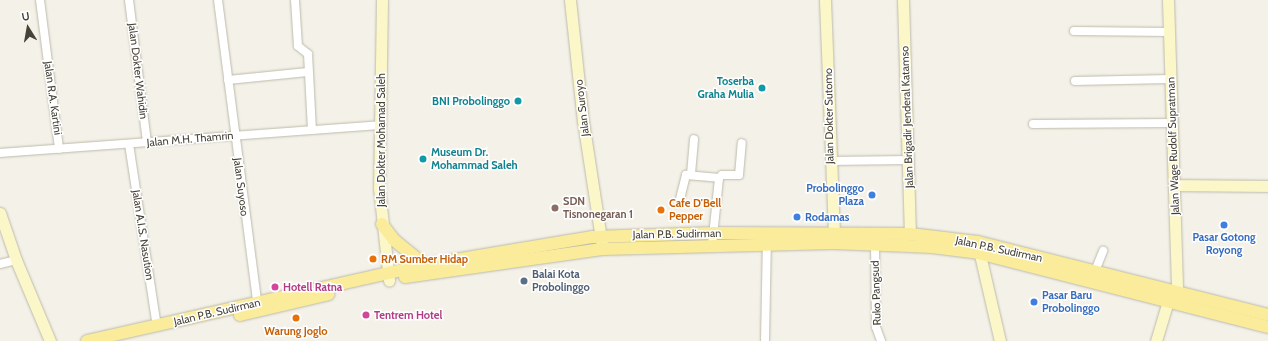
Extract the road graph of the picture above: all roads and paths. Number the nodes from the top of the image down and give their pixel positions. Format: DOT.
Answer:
graph roads {
  1 [pos="40,0"];
  2 [pos="129,0"];
  3 [pos="218,0"];
  4 [pos="295,0"];
  5 [pos="382,0"];
  6 [pos="570,0"];
  7 [pos="825,0"];
  8 [pos="903,0"];
  9 [pos="1168,0"];
  10 [pos="1074,31"];
  11 [pos="1169,32"];
  12 [pos="308,72"];
  13 [pos="1170,79"];
  14 [pos="228,80"];
  15 [pos="1075,81"];
  16 [pos="1173,123"];
  17 [pos="1033,124"];
  18 [pos="379,126"];
  19 [pos="312,130"];
  20 [pos="235,135"];
  21 [pos="694,139"];
  22 [pos="147,142"];
  23 [pos="742,143"];
  24 [pos="129,144"];
  25 [pos="60,149"];
  26 [pos="0,153"];
  27 [pos="908,160"];
  28 [pos="830,161"];
  29 [pos="691,174"];
  30 [pos="719,178"];
  31 [pos="1175,185"];
  32 [pos="1268,186"];
  33 [pos="680,200"];
  34 [pos="0,213"];
  35 [pos="382,224"];
  36 [pos="714,233"];
  37 [pos="834,233"];
  38 [pos="910,234"];
  39 [pos="597,237"];
  40 [pos="767,239"];
  41 [pos="875,244"];
  42 [pos="712,246"];
  43 [pos="978,248"];
  44 [pos="597,249"];
  45 [pos="1103,251"];
  46 [pos="524,255"];
  47 [pos="16,260"];
  48 [pos="0,264"];
  49 [pos="425,265"];
  50 [pos="1095,271"];
  51 [pos="388,277"];
  52 [pos="1177,292"];
  53 [pos="1168,301"];
  54 [pos="257,302"];
  55 [pos="1268,315"];
  56 [pos="157,326"];
  57 [pos="1268,327"];
  58 [pos="50,341"];
  59 [pos="87,341"];
  60 [pos="121,341"];
  61 [pos="765,341"];
  62 [pos="881,341"];
  63 [pos="1000,341"];
  64 [pos="1156,341"];
  1 -- 25 [label="street, Jalan R.A. Kartini"];
  2 -- 22 [label="street, Jalan Dokter Wahidin"];
  3 -- 14 [label="street, Jalan Suyoso"];
  4 -- 12 [label="street"];
  5 -- 18 [label="main road, Jalan Dokter Mohamad Saleh"];
  6 -- 39 [label="main road, Jalan Suroyo"];
  7 -- 28 [label="main road, Jalan Dokter Sutomo"];
  8 -- 27 [label="main road, Jalan Brigadir Jenderal Katamso"];
  9 -- 11 [label="main road, Jalan Wage Rudolf Supratman"];
  10 -- 11 [label="street"];
  11 -- 13 [label="main road, Jalan Wage Rudolf Supratman"];
  12 -- 14 [label="street"];
  12 -- 19 [label="street"];
  13 -- 15 [label="street"];
  13 -- 16 [label="main road, Jalan Wage Rudolf Supratman"];
  14 -- 20 [label="street, Jalan Suyoso"];
  16 -- 17 [label="street"];
  16 -- 31 [label="main road, Jalan Wage Rudolf Supratman"];
  18 -- 19 [label="street, Jalan M.H. Thamrin"];
  18 -- 35 [label="main road, Jalan Dokter Mohamad Saleh"];
  19 -- 20 [label="street, Jalan M.H. Thamrin"];
  20 -- 22 [label="street, Jalan M.H. Thamrin"];
  20 -- 54 [label="street, Jalan Suyoso"];
  21 -- 29 [label="street"];
  22 -- 24 [label="street, Jalan M.H. Thamrin"];
  23 -- 30 [label="street"];
  24 -- 25 [label="street, Jalan M.H. Thamrin"];
  24 -- 56 [label="street, Jalan A.I.S. Nasution"];
  25 -- 26 [label="street, Jalan M.H. Thamrin"];
  27 -- 28 [label="street"];
  27 -- 38 [label="main road, Jalan Brigadir Jenderal Katamso"];
  28 -- 37 [label="main road, Jalan Dokter Sutomo"];
  29 -- 30 [label="street"];
  29 -- 33 [label="street"];
  30 -- 36 [label="street"];
  31 -- 32 [label="main road"];
  31 -- 52 [label="main road, Jalan Wage Rudolf Supratman"];
  34 -- 47 [label="main road"];
  35 -- 49 [label="main road"];
  35 -- 51 [label="main road, Jalan Dokter Mohamad Saleh"];
  36 -- 39 [label="main road, Jalan P.B. Sudirman"];
  36 -- 40 [label="main road, Jalan P.B. Sudirman"];
  36 -- 42 [label="street"];
  37 -- 38 [label="main road, Jalan P.B. Sudirman"];
  37 -- 40 [label="main road, Jalan P.B. Sudirman"];
  38 -- 43 [label="main road, Jalan P.B. Sudirman"];
  39 -- 44 [label="main road, Jalan Suroyo"];
  39 -- 46 [label="main road, Jalan P.B. Sudirman"];
  40 -- 41 [label="main road, Jalan P.B. Sudirman"];
  40 -- 42 [label="main road, Jalan P.B. Sudirman"];
  40 -- 61 [label="street"];
  41 -- 43 [label="main road, Jalan P.B. Sudirman"];
  41 -- 62 [label="street, Ruko Pangsud"];
  42 -- 44 [label="main road, Jalan P.B. Sudirman"];
  43 -- 50 [label="main road, Jalan P.B. Sudirman"];
  43 -- 53 [label="main road, Jalan P.B. Sudirman"];
  43 -- 63 [label="main road"];
  44 -- 46 [label="main road, Jalan P.B. Sudirman"];
  45 -- 50 [label="street"];
  46 -- 49 [label="main road, Jalan P.B. Sudirman"];
  46 -- 51 [label="main road, Jalan P.B. Sudirman"];
  47 -- 48 [label="street"];
  47 -- 58 [label="main road"];
  49 -- 51 [label="main road, Jalan P.B. Sudirman"];
  50 -- 52 [label="main road, Jalan P.B. Sudirman"];
  51 -- 54 [label="main road, Jalan P.B. Sudirman"];
  51 -- 60 [label="main road, Jalan P.B. Sudirman"];
  52 -- 55 [label="main road, Jalan P.B. Sudirman"];
  53 -- 57 [label="main road, Jalan P.B. Sudirman"];
  53 -- 64 [label="main road"];
  54 -- 56 [label="main road, Jalan P.B. Sudirman"];
  56 -- 59 [label="main road, Jalan P.B. Sudirman"];
}
